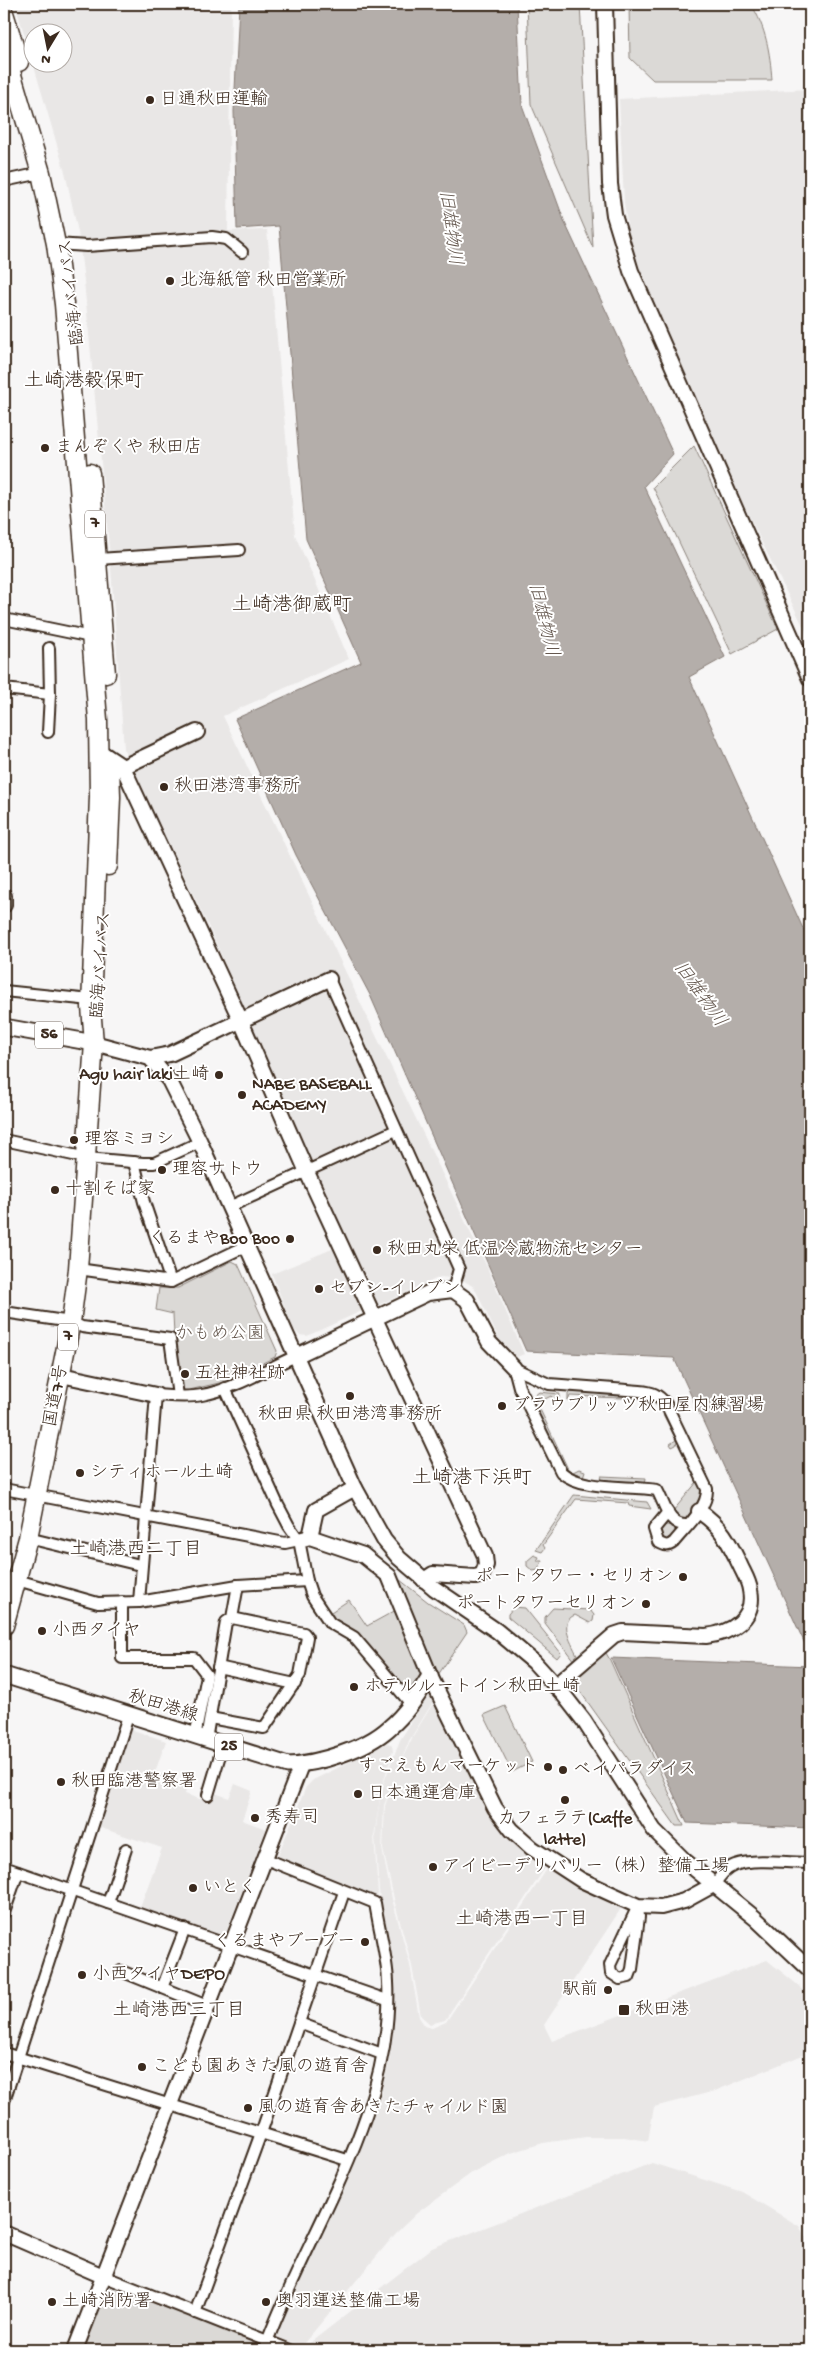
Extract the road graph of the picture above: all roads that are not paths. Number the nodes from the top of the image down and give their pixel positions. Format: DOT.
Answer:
graph roads {
  1 [pos="605,4"];
  2 [pos="4,13"];
  3 [pos="4,48"];
  4 [pos="41,173"];
  5 [pos="4,181"];
  6 [pos="62,243"];
  7 [pos="242,252"];
  8 [pos="239,550"];
  9 [pos="98,559"];
  10 [pos="4,619"];
  11 [pos="91,637"];
  12 [pos="49,648"];
  13 [pos="810,679"];
  14 [pos="4,689"];
  15 [pos="50,694"];
  16 [pos="48,732"];
  17 [pos="197,732"];
  18 [pos="111,758"];
  19 [pos="4,896"];
  20 [pos="4,905"];
  21 [pos="329,979"];
  22 [pos="4,991"];
  23 [pos="91,1000"];
  24 [pos="241,1021"];
  25 [pos="4,1027"];
  26 [pos="94,1043"];
  27 [pos="150,1058"];
  28 [pos="396,1130"];
  29 [pos="4,1140"];
  30 [pos="200,1142"];
  31 [pos="87,1158"];
  32 [pos="134,1162"];
  33 [pos="306,1170"];
  34 [pos="229,1207"];
  35 [pos="246,1246"];
  36 [pos="78,1269"];
  37 [pos="171,1282"];
  38 [pos="453,1290"];
  39 [pos="4,1312"];
  40 [pos="374,1317"];
  41 [pos="71,1322"];
  42 [pos="296,1356"];
  43 [pos="514,1368"];
  44 [pos="61,1375"];
  45 [pos="225,1388"];
  46 [pos="156,1395"];
  47 [pos="178,1396"];
  48 [pos="4,1488"];
  49 [pos="355,1488"];
  50 [pos="37,1494"];
  51 [pos="699,1511"];
  52 [pos="668,1512"];
  53 [pos="146,1518"];
  54 [pos="687,1525"];
  55 [pos="28,1538"];
  56 [pos="305,1538"];
  57 [pos="140,1565"];
  58 [pos="17,1580"];
  59 [pos="306,1580"];
  60 [pos="424,1580"];
  61 [pos="238,1586"];
  62 [pos="122,1602"];
  63 [pos="139,1602"];
  64 [pos="232,1618"];
  65 [pos="4,1626"];
  66 [pos="218,1667"];
  67 [pos="4,1675"];
  68 [pos="430,1676"];
  69 [pos="295,1684"];
  70 [pos="555,1686"];
  71 [pos="411,1704"];
  72 [pos="128,1716"];
  73 [pos="210,1718"];
  74 [pos="201,1738"];
  75 [pos="223,1745"];
  76 [pos="301,1765"];
  77 [pos="208,1795"];
  78 [pos="126,1849"];
  79 [pos="266,1859"];
  80 [pos="810,1863"];
  81 [pos="4,1867"];
  82 [pos="18,1872"];
  83 [pos="715,1884"];
  84 [pos="72,1890"];
  85 [pos="344,1892"];
  86 [pos="7,1894"];
  87 [pos="108,1903"];
  88 [pos="638,1906"];
  89 [pos="4,1913"];
  90 [pos="185,1929"];
  91 [pos="231,1944"];
  92 [pos="810,1970"];
  93 [pos="121,1972"];
  94 [pos="316,1975"];
  95 [pos="162,1988"];
  96 [pos="387,2000"];
  97 [pos="207,2006"];
  98 [pos="299,2023"];
  99 [pos="4,2053"];
  100 [pos="382,2054"];
  101 [pos="17,2057"];
  102 [pos="4,2101"];
  103 [pos="170,2103"];
  104 [pos="261,2133"];
  105 [pos="347,2160"];
  106 [pos="4,2233"];
  107 [pos="103,2276"];
  108 [pos="195,2313"];
  109 [pos="268,2340"];
  110 [pos="74,2350"];
  111 [pos="264,2350"];
  112 [pos="290,2350"];
  1 -- 13 [label="street"];
  2 -- 6 [label="highway, 臨海バイパス / 7"];
  3 -- 4 [label="highway, 臨海バイパス / 7"];
  4 -- 5 [label="street"];
  4 -- 6 [label="highway, 臨海バイパス / 7"];
  6 -- 7 [label="street"];
  6 -- 9 [label="highway, 臨海バイパス / 7"];
  6 -- 11 [label="highway, 臨海バイパス / 7"];
  8 -- 9 [label="street"];
  9 -- 18 [label="highway, 臨海バイパス / 7"];
  10 -- 11 [label="street"];
  11 -- 18 [label="highway, 臨海バイパス / 7"];
  12 -- 15 [label="street"];
  14 -- 15 [label="street"];
  15 -- 16 [label="street"];
  17 -- 18 [label="street"];
  18 -- 23 [label="highway, 臨海バイパス / 7"];
  18 -- 24 [label="street"];
  18 -- 26 [label="highway, 臨海バイパス / 7"];
  19 -- 20 [label="street"];
  21 -- 24 [label="street"];
  21 -- 28 [label="street"];
  22 -- 23 [label="street"];
  23 -- 26 [label="highway, 臨海バイパス / 7"];
  24 -- 27 [label="street"];
  24 -- 33 [label="street"];
  25 -- 26 [label="main road, 56"];
  26 -- 27 [label="street"];
  26 -- 31 [label="highway, 国道7号 / 7"];
  27 -- 30 [label="street"];
  28 -- 33 [label="street"];
  28 -- 38 [label="street"];
  29 -- 31 [label="street"];
  30 -- 32 [label="street"];
  30 -- 34 [label="street"];
  31 -- 32 [label="street"];
  31 -- 36 [label="highway, 国道7号 / 7"];
  32 -- 37 [label="street"];
  33 -- 34 [label="street"];
  33 -- 40 [label="street"];
  34 -- 35 [label="street"];
  35 -- 37 [label="street"];
  35 -- 42 [label="street"];
  36 -- 37 [label="street"];
  36 -- 41 [label="highway, 国道7号 / 7"];
  38 -- 40 [label="street"];
  38 -- 43 [label="street"];
  39 -- 41 [label="street"];
  40 -- 42 [label="street"];
  40 -- 60 [label="street"];
  41 -- 44 [label="highway, 国道7号 / 7"];
  41 -- 47 [label="street"];
  42 -- 45 [label="street"];
  42 -- 49 [label="street"];
  43 -- 51 [label="street"];
  43 -- 52 [label="street"];
  44 -- 46 [label="street"];
  44 -- 50 [label="highway, 国道7号 / 7"];
  45 -- 47 [label="street"];
  45 -- 56 [label="street"];
  46 -- 47 [label="street"];
  46 -- 53 [label="street"];
  48 -- 50 [label="street"];
  49 -- 56 [label="street"];
  49 -- 60 [label="street"];
  50 -- 53 [label="street"];
  50 -- 55 [label="highway, 国道7号 / 7"];
  51 -- 54 [label="street"];
  51 -- 70 [label="street"];
  52 -- 54 [label="street"];
  52 -- 54 [label="street"];
  53 -- 56 [label="street"];
  53 -- 57 [label="street"];
  55 -- 57 [label="street"];
  55 -- 58 [label="highway, 国道7号 / 7"];
  56 -- 59 [label="street"];
  56 -- 68 [label="street"];
  57 -- 63 [label="street"];
  58 -- 62 [label="street"];
  58 -- 65 [label="highway, 国道7号 / 7"];
  59 -- 61 [label="street"];
  59 -- 71 [label="street"];
  60 -- 70 [label="street"];
  61 -- 63 [label="street"];
  61 -- 64 [label="street"];
  62 -- 63 [label="street"];
  62 -- 74 [label="street"];
  64 -- 66 [label="street"];
  64 -- 69 [label="street"];
  66 -- 69 [label="street"];
  66 -- 73 [label="street"];
  67 -- 72 [label="main road, 秋田港線 / 25"];
  68 -- 71 [label="main road, 秋田港線 / 25"];
  68 -- 88 [label="street"];
  69 -- 73 [label="street"];
  70 -- 83 [label="street"];
  71 -- 76 [label="main road, 秋田港線 / 25"];
  72 -- 74 [label="main road, 秋田港線 / 25"];
  72 -- 84 [label="street"];
  73 -- 74 [label="street"];
  74 -- 75 [label="main road, 秋田港線 / 25"];
  75 -- 76 [label="main road, 秋田港線 / 25"];
  75 -- 77 [label="street"];
  76 -- 79 [label="street"];
  78 -- 87 [label="street"];
  79 -- 85 [label="street"];
  79 -- 91 [label="street"];
  80 -- 83 [label="street"];
  81 -- 82 [label="street"];
  82 -- 84 [label="street"];
  82 -- 86 [label="street"];
  83 -- 88 [label="street"];
  83 -- 92 [label="street"];
  84 -- 87 [label="street"];
  84 -- 101 [label="street"];
  85 -- 94 [label="street"];
  85 -- 96 [label="street"];
  86 -- 89 [label="street"];
  87 -- 90 [label="street"];
  88 -- 88 [label="street"];
  90 -- 91 [label="street"];
  90 -- 95 [label="street"];
  91 -- 94 [label="street"];
  91 -- 97 [label="street"];
  93 -- 95 [label="street"];
  94 -- 96 [label="street"];
  94 -- 98 [label="street"];
  95 -- 97 [label="street"];
  96 -- 100 [label="street"];
  97 -- 103 [label="street"];
  98 -- 100 [label="street"];
  98 -- 104 [label="street"];
  99 -- 101 [label="street"];
  100 -- 105 [label="street"];
  101 -- 102 [label="street"];
  101 -- 103 [label="street"];
  103 -- 104 [label="street"];
  103 -- 107 [label="street"];
  104 -- 105 [label="street"];
  104 -- 108 [label="street"];
  105 -- 109 [label="street"];
  106 -- 107 [label="street"];
  107 -- 108 [label="street"];
  107 -- 110 [label="street"];
  108 -- 109 [label="street"];
  109 -- 111 [label="street"];
  109 -- 112 [label="street"];
}
